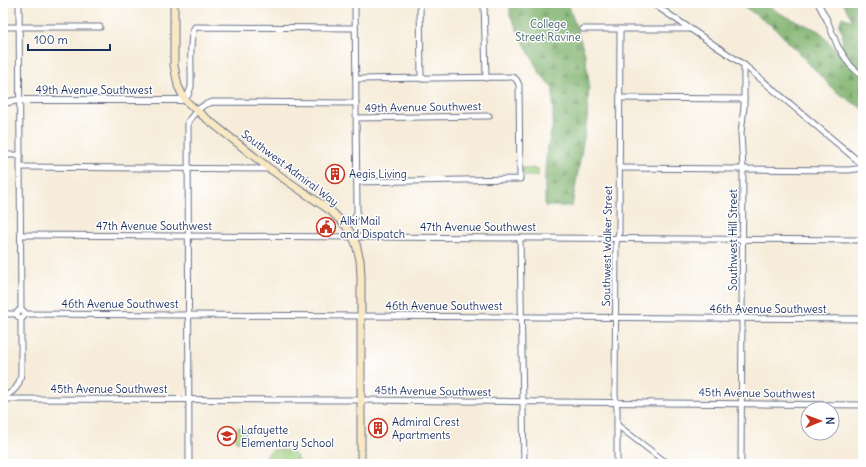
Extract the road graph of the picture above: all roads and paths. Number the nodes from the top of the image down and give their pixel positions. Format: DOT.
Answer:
graph roads {
  1 [pos="19,3"];
  2 [pos="174,3"];
  3 [pos="355,3"];
  4 [pos="420,3"];
  5 [pos="484,3"];
  6 [pos="652,3"];
  7 [pos="818,3"];
  8 [pos="3,27"];
  9 [pos="19,27"];
  10 [pos="100,27"];
  11 [pos="355,28"];
  12 [pos="584,29"];
  13 [pos="620,29"];
  14 [pos="692,29"];
  15 [pos="744,65"];
  16 [pos="863,77"];
  17 [pos="486,78"];
  18 [pos="356,79"];
  19 [pos="421,79"];
  20 [pos="620,98"];
  21 [pos="744,99"];
  22 [pos="19,100"];
  23 [pos="185,100"];
  24 [pos="3,103"];
  25 [pos="356,103"];
  26 [pos="197,111"];
  27 [pos="489,116"];
  28 [pos="357,118"];
  29 [pos="3,155"];
  30 [pos="20,155"];
  31 [pos="863,165"];
  32 [pos="20,167"];
  33 [pos="188,168"];
  34 [pos="619,168"];
  35 [pos="863,168"];
  36 [pos="270,169"];
  37 [pos="743,169"];
  38 [pos="357,182"];
  39 [pos="346,226"];
  40 [pos="21,235"];
  41 [pos="188,236"];
  42 [pos="353,236"];
  43 [pos="520,238"];
  44 [pos="618,238"];
  45 [pos="743,239"];
  46 [pos="863,240"];
  47 [pos="3,314"];
  48 [pos="21,314"];
  49 [pos="188,315"];
  50 [pos="361,316"];
  51 [pos="521,317"];
  52 [pos="616,318"];
  53 [pos="743,318"];
  54 [pos="863,319"];
  55 [pos="3,398"];
  56 [pos="189,399"];
  57 [pos="360,400"];
  58 [pos="523,402"];
  59 [pos="616,402"];
  60 [pos="742,403"];
  61 [pos="863,405"];
  62 [pos="617,426"];
  63 [pos="189,464"];
  64 [pos="361,464"];
  65 [pos="524,464"];
  66 [pos="617,464"];
  67 [pos="668,464"];
  68 [pos="741,464"];
  1 -- 9 [label="street"];
  2 -- 23 [label="main road, Southwest Admiral Way"];
  3 -- 11 [label="street"];
  4 -- 19 [label="street"];
  5 -- 17 [label="street"];
  6 -- 14 [label="street"];
  7 -- 16 [label="street"];
  8 -- 9 [label="street"];
  9 -- 10 [label="street"];
  9 -- 22 [label="street"];
  11 -- 18 [label="street"];
  11 -- 23 [label="street"];
  12 -- 13 [label="street"];
  13 -- 14 [label="street"];
  13 -- 20 [label="street, Southwest Walker Street"];
  14 -- 15 [label="street"];
  15 -- 21 [label="street, Southwest Hill Street"];
  15 -- 31 [label="street"];
  17 -- 19 [label="street"];
  17 -- 38 [label="street"];
  18 -- 19 [label="street"];
  18 -- 25 [label="street"];
  20 -- 21 [label="street"];
  20 -- 34 [label="street, Southwest Walker Street"];
  21 -- 37 [label="street, Southwest Hill Street"];
  22 -- 23 [label="street, 49th Avenue Southwest"];
  22 -- 24 [label="street, 49th Avenue Southwest"];
  22 -- 30 [label="street"];
  23 -- 26 [label="main road, Southwest Admiral Way"];
  25 -- 26 [label="street, 49th Avenue Southwest"];
  25 -- 28 [label="street"];
  26 -- 33 [label="street"];
  26 -- 36 [label="main road, Southwest Admiral Way"];
  27 -- 28 [label="street, 49th Avenue Southwest"];
  28 -- 38 [label="street"];
  29 -- 30 [label="street"];
  30 -- 32 [label="street"];
  32 -- 33 [label="street"];
  32 -- 40 [label="street"];
  33 -- 36 [label="street"];
  33 -- 41 [label="street"];
  34 -- 37 [label="street"];
  34 -- 44 [label="street, Southwest Walker Street"];
  35 -- 37 [label="street"];
  36 -- 39 [label="main road, Southwest Admiral Way"];
  37 -- 45 [label="street, Southwest Hill Street"];
  38 -- 39 [label="street"];
  39 -- 42 [label="main road, Southwest Admiral Way"];
  40 -- 41 [label="street, 47th Avenue Southwest"];
  40 -- 48 [label="street"];
  41 -- 42 [label="street, 47th Avenue Southwest"];
  41 -- 49 [label="street"];
  42 -- 43 [label="street, 47th Avenue Southwest"];
  42 -- 50 [label="main road, Southwest Admiral Way"];
  43 -- 44 [label="street, 47th Avenue Southwest"];
  43 -- 51 [label="street"];
  44 -- 45 [label="street, 47th Avenue Southwest"];
  44 -- 52 [label="street, Southwest Walker Street"];
  45 -- 46 [label="street, 47th Avenue Southwest"];
  45 -- 53 [label="street, Southwest Hill Street"];
  47 -- 48 [label="street, 46th Avenue Southwest"];
  48 -- 49 [label="street, 46th Avenue Southwest"];
  48 -- 55 [label="street"];
  49 -- 50 [label="street, 46th Avenue Southwest"];
  49 -- 56 [label="street"];
  50 -- 51 [label="street, 46th Avenue Southwest"];
  50 -- 57 [label="main road, Southwest Admiral Way"];
  51 -- 52 [label="street, 46th Avenue Southwest"];
  51 -- 58 [label="street"];
  52 -- 53 [label="street, 46th Avenue Southwest"];
  52 -- 59 [label="street, Southwest Walker Street"];
  53 -- 54 [label="street, 46th Avenue Southwest"];
  53 -- 60 [label="street, Southwest Hill Street"];
  55 -- 56 [label="street, 45th Avenue Southwest"];
  56 -- 57 [label="street, 45th Avenue Southwest"];
  56 -- 63 [label="street"];
  57 -- 58 [label="street, 45th Avenue Southwest"];
  57 -- 64 [label="main road, Southwest Admiral Way"];
  58 -- 59 [label="street, 45th Avenue Southwest"];
  58 -- 65 [label="street"];
  59 -- 60 [label="street, 45th Avenue Southwest"];
  59 -- 62 [label="street, Southwest Walker Street"];
  60 -- 61 [label="street, 45th Avenue Southwest"];
  60 -- 68 [label="street, Southwest Hill Street"];
  62 -- 66 [label="street, Southwest Walker Street"];
  62 -- 67 [label="street"];
}
